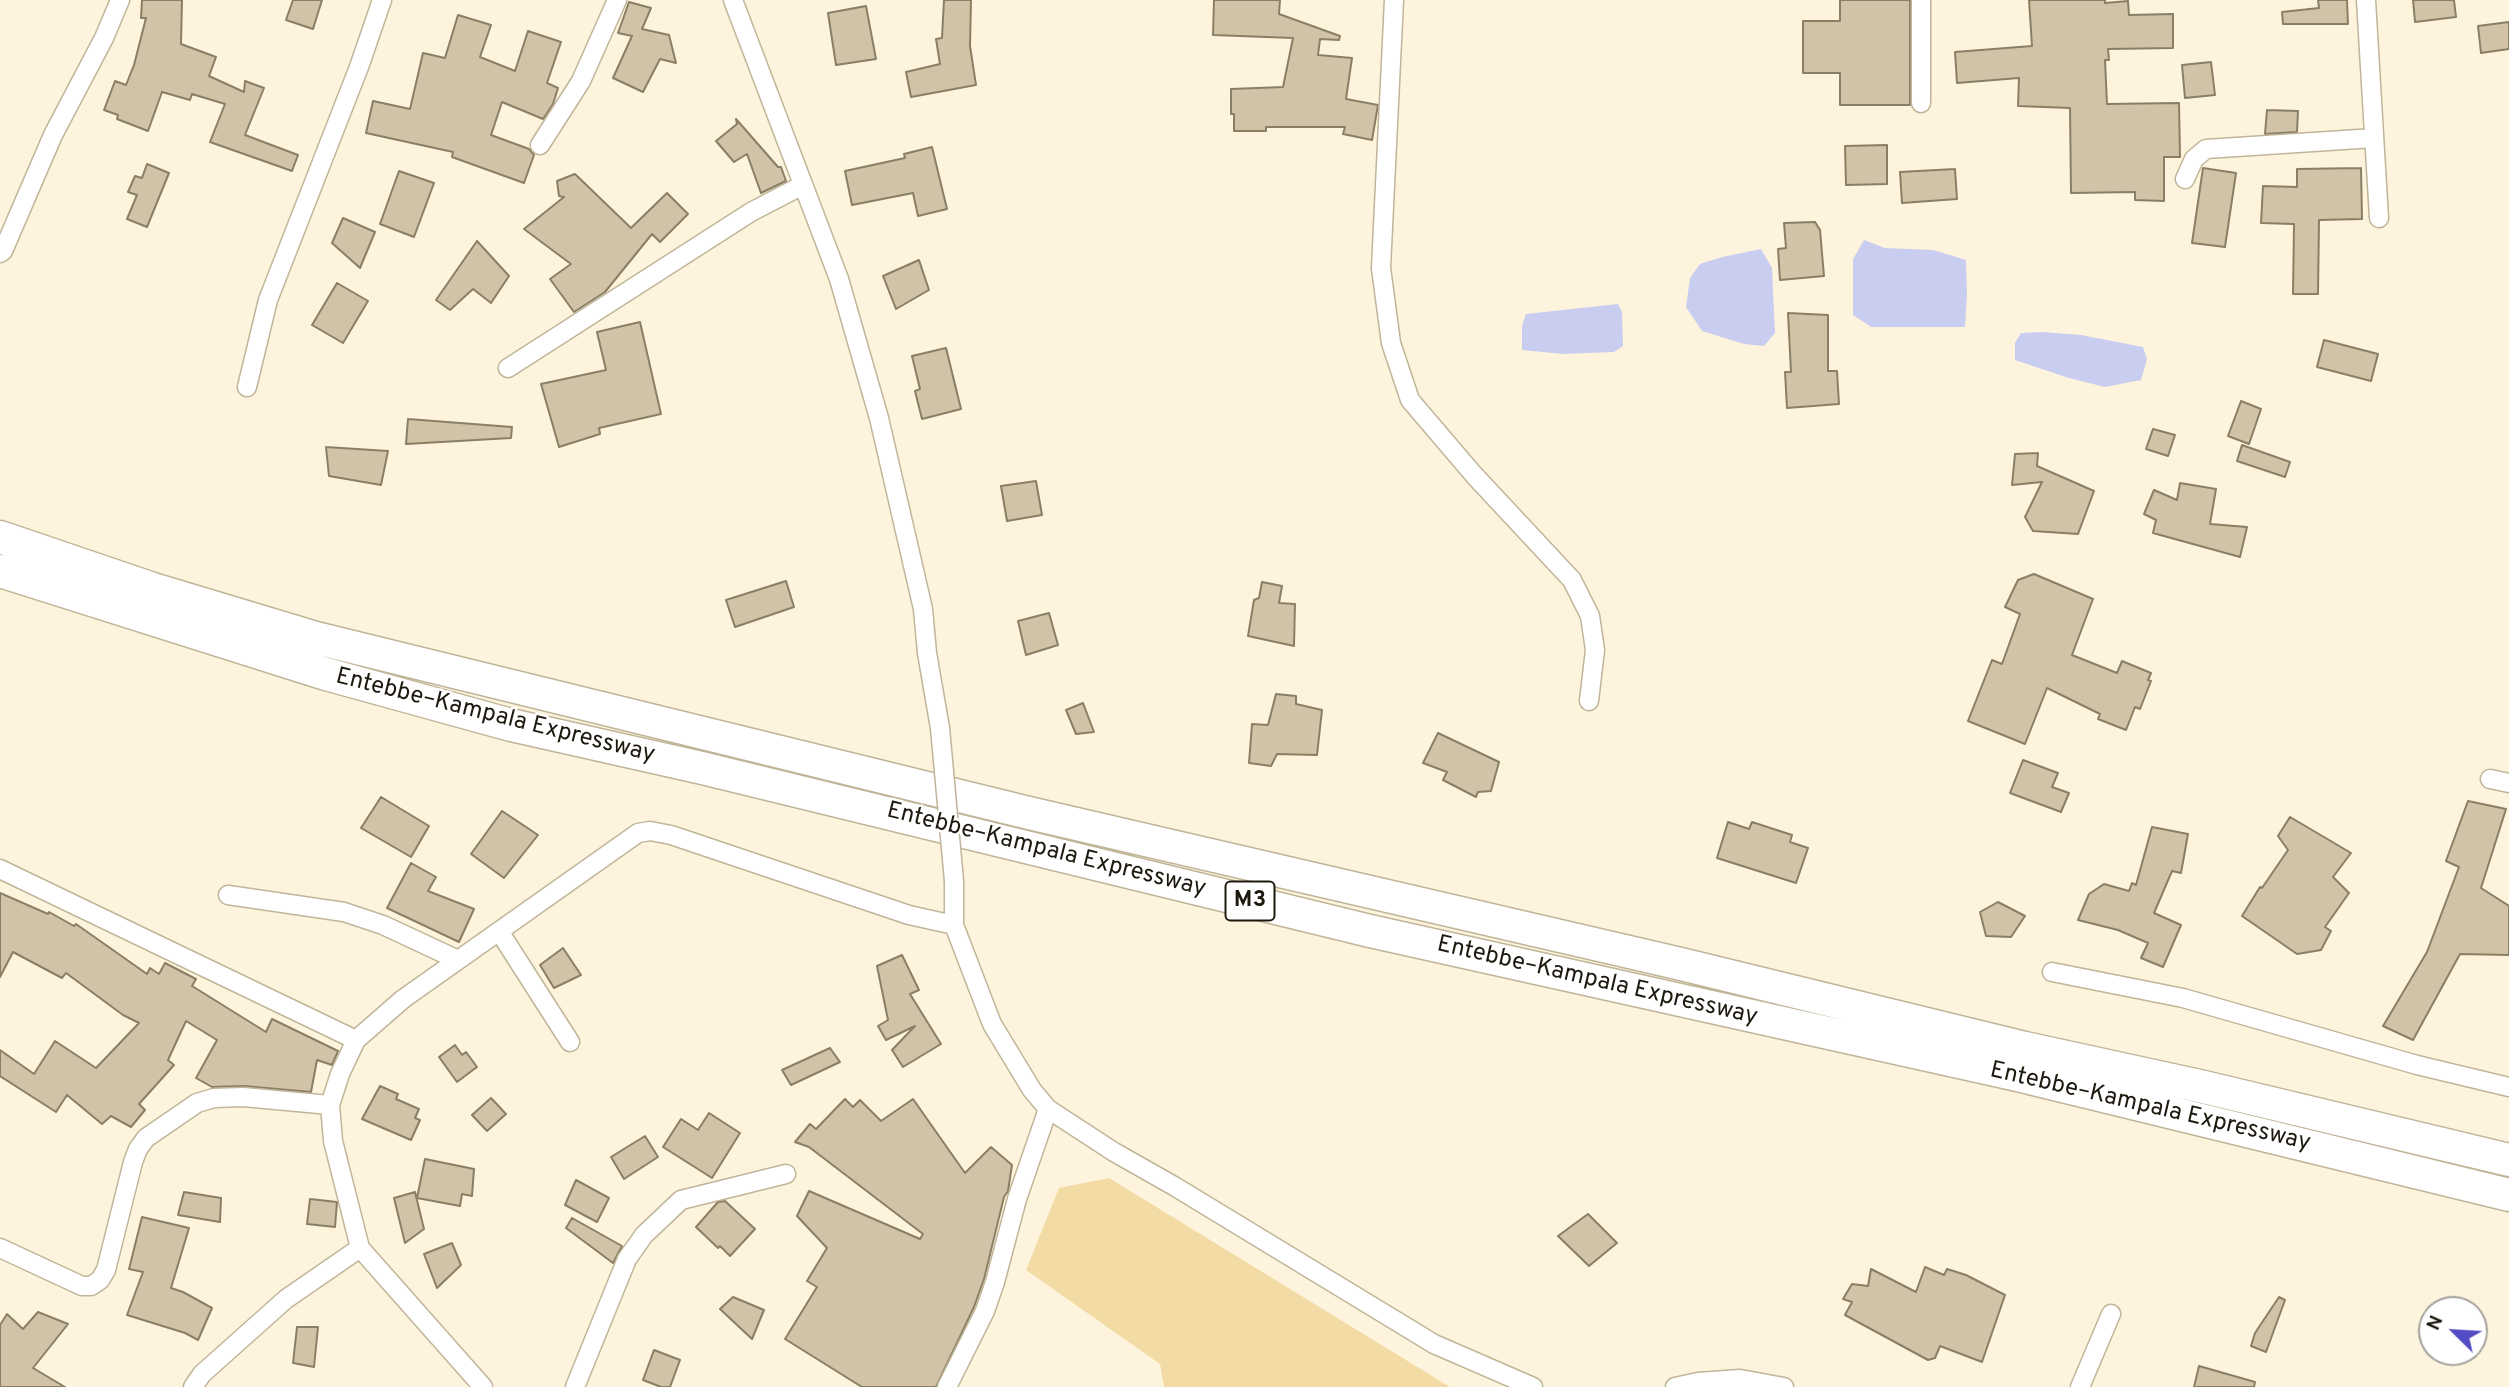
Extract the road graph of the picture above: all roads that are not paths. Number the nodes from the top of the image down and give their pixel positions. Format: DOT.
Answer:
graph roads {
  1 [pos="120,0"];
  2 [pos="382,0"];
  3 [pos="617,0"];
  4 [pos="733,0"];
  5 [pos="1394,0"];
  6 [pos="1921,0"];
  7 [pos="2366,0"];
  8 [pos="1921,103"];
  9 [pos="2374,138"];
  10 [pos="540,145"];
  11 [pos="2185,179"];
  12 [pos="803,185"];
  13 [pos="2379,218"];
  14 [pos="0,253"];
  15 [pos="508,368"];
  16 [pos="247,387"];
  17 [pos="0,537"];
  18 [pos="0,571"];
  19 [pos="1589,701"];
  20 [pos="2490,779"];
  21 [pos="2509,783"];
  22 [pos="0,869"];
  23 [pos="228,895"];
  24 [pos="954,925"];
  25 [pos="499,932"];
  26 [pos="458,960"];
  27 [pos="2052,972"];
  28 [pos="356,1040"];
  29 [pos="570,1042"];
  30 [pos="2509,1087"];
  31 [pos="330,1105"];
  32 [pos="1048,1109"];
  33 [pos="2509,1160"];
  34 [pos="786,1174"];
  35 [pos="2509,1195"];
  36 [pos="0,1248"];
  37 [pos="360,1248"];
  38 [pos="2111,1314"];
  39 [pos="193,1387"];
  40 [pos="483,1387"];
  41 [pos="575,1387"];
  42 [pos="947,1387"];
  43 [pos="1533,1387"];
  44 [pos="1675,1387"];
  45 [pos="1784,1387"];
  46 [pos="2080,1387"];
  1 -- 14 [label="street"];
  2 -- 16 [label="street"];
  3 -- 10 [label="street"];
  4 -- 12 [label="street"];
  5 -- 19 [label="street"];
  6 -- 8 [label="street"];
  7 -- 9 [label="street"];
  9 -- 11 [label="street"];
  9 -- 13 [label="street"];
  12 -- 15 [label="street"];
  12 -- 24 [label="street, bridge"];
  17 -- 33 [label="highway, Entebbe–Kampala Expressway / M3"];
  18 -- 35 [label="highway, Entebbe–Kampala Expressway / M3"];
  20 -- 21 [label="street"];
  22 -- 28 [label="street"];
  23 -- 26 [label="street"];
  24 -- 25 [label="street"];
  24 -- 32 [label="street"];
  25 -- 26 [label="street"];
  25 -- 29 [label="street"];
  26 -- 28 [label="street"];
  27 -- 30 [label="street"];
  28 -- 31 [label="street"];
  31 -- 36 [label="street"];
  31 -- 37 [label="street"];
  32 -- 42 [label="street"];
  32 -- 43 [label="street"];
  34 -- 41 [label="street"];
  37 -- 39 [label="street"];
  37 -- 40 [label="street"];
  38 -- 46 [label="street"];
  44 -- 45 [label="street"];
}
